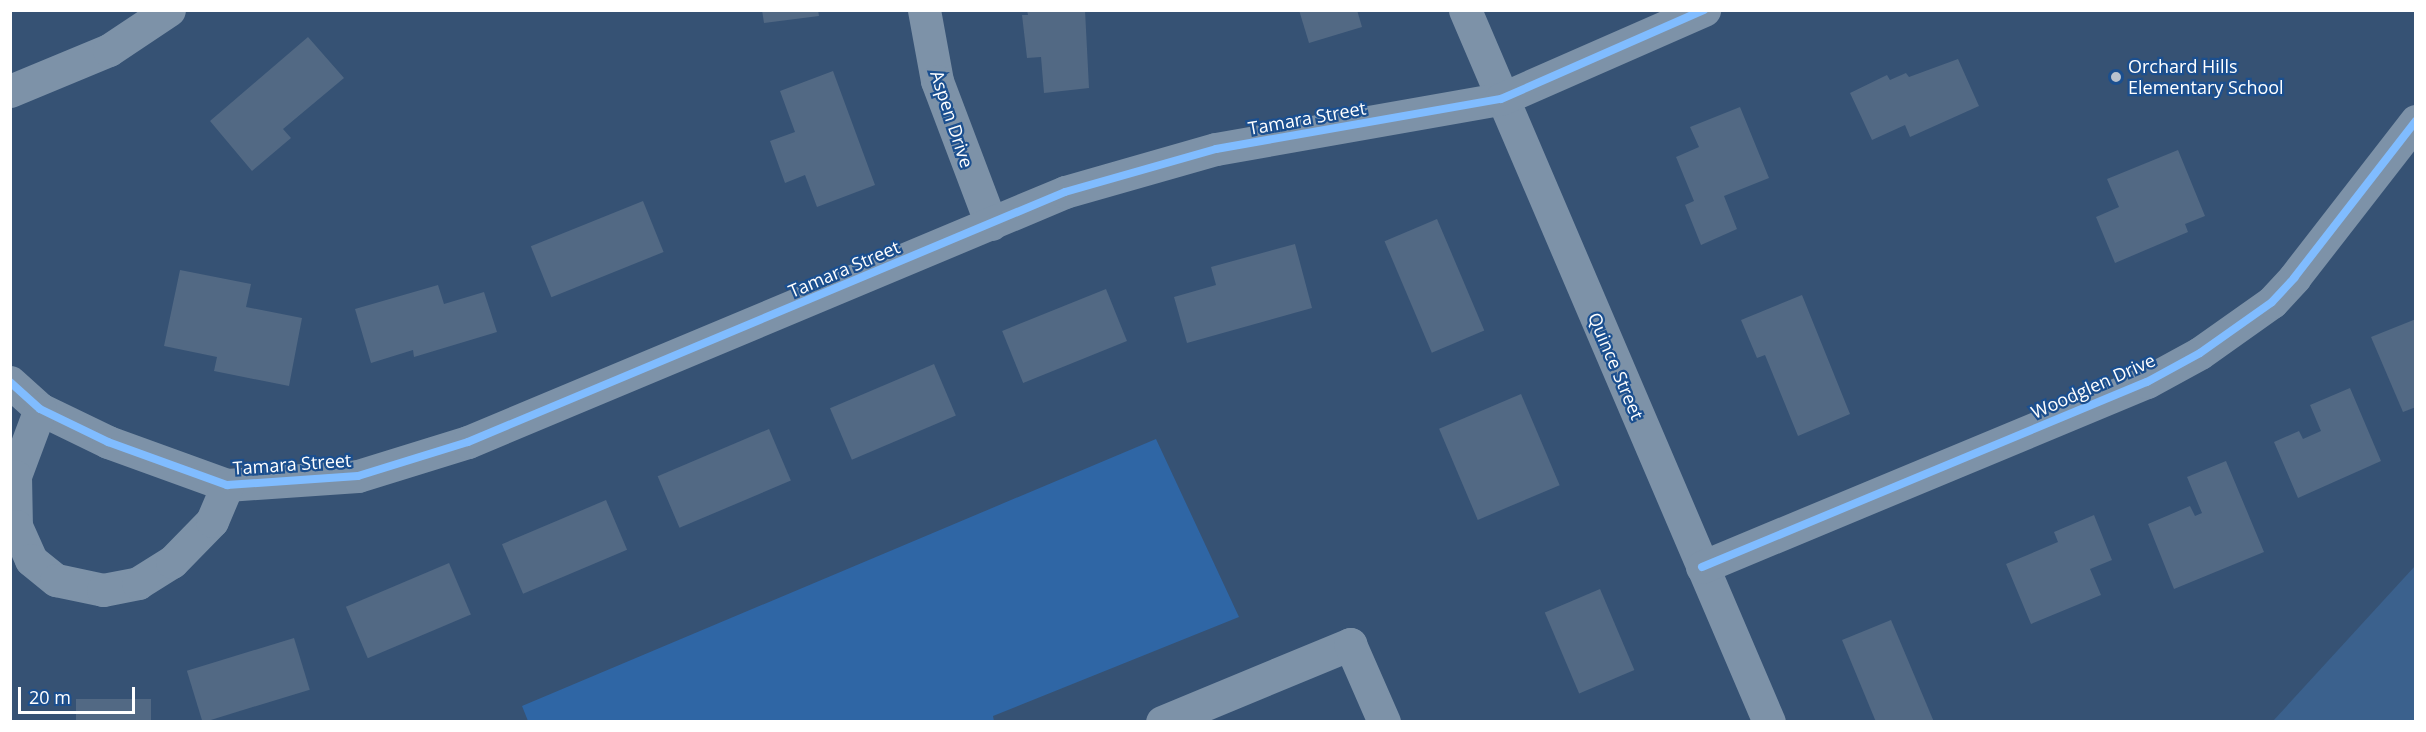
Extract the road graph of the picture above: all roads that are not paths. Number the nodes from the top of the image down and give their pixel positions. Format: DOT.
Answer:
graph roads {
  1 [pos="169,10"];
  2 [pos="924,10"];
  3 [pos="1465,10"];
  4 [pos="1704,10"];
  5 [pos="10,92"];
  6 [pos="1501,99"];
  7 [pos="2415,121"];
  8 [pos="991,224"];
  9 [pos="10,382"];
  10 [pos="40,409"];
  11 [pos="227,485"];
  12 [pos="1702,567"];
  13 [pos="1162,722"];
  14 [pos="1384,722"];
  15 [pos="1769,722"];
  1 -- 5 [label="street"];
  2 -- 8 [label="street, Aspen Drive"];
  3 -- 6 [label="street, Quince Street"];
  4 -- 6 [label="street, Tamara Street"];
  6 -- 8 [label="street, Tamara Street"];
  6 -- 12 [label="street, Quince Street"];
  7 -- 12 [label="street, Woodglen Drive"];
  8 -- 11 [label="street, Tamara Street"];
  9 -- 10 [label="street, Tamara Street"];
  10 -- 11 [label="street, Tamara Street"];
  10 -- 11 [label="street"];
  12 -- 15 [label="street, Quince Street"];
  13 -- 14 [label="street"];
}
